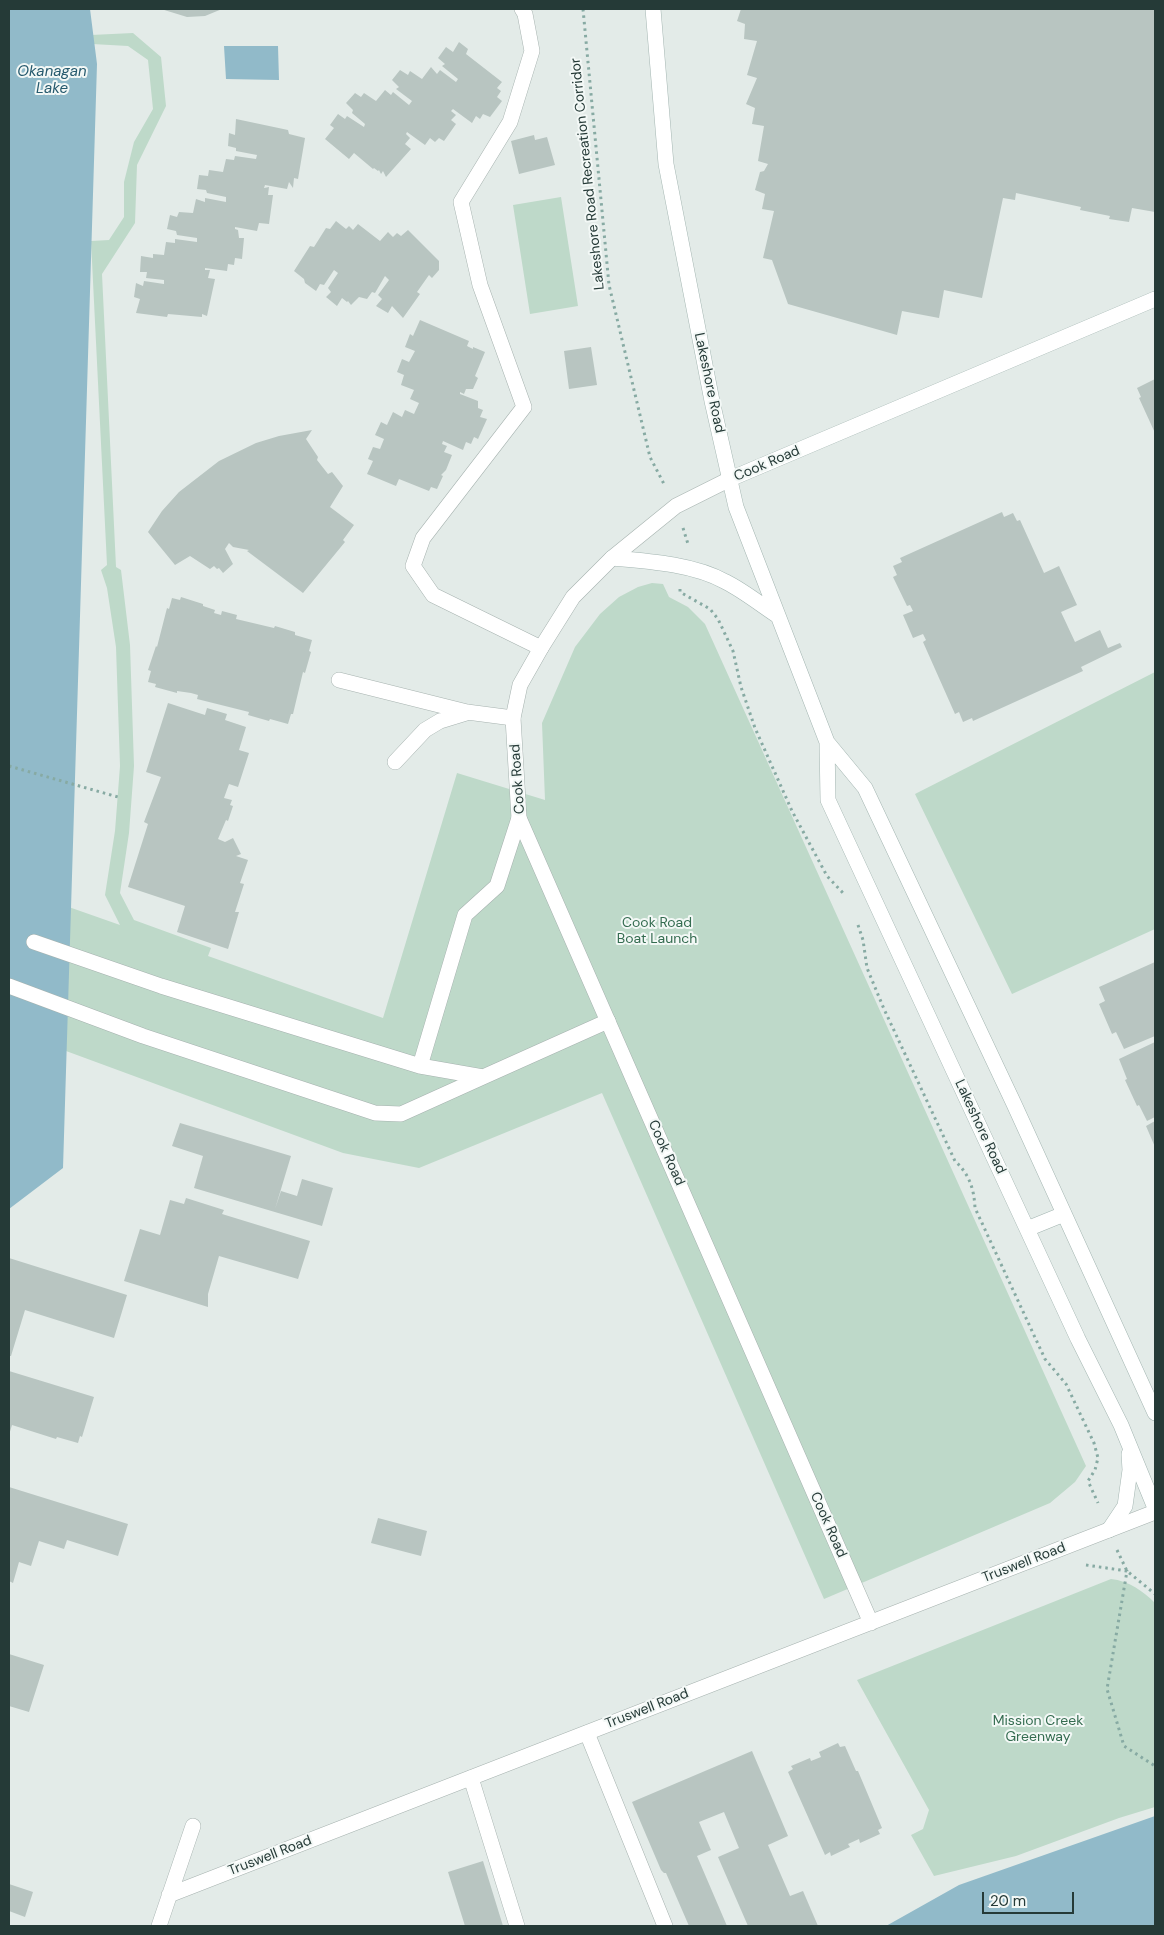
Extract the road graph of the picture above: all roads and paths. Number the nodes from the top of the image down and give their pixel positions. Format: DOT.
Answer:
graph roads {
  1 [pos="522,9"];
  2 [pos="583,9"];
  3 [pos="653,9"];
  4 [pos="1155,300"];
  5 [pos="730,479"];
  6 [pos="676,506"];
  7 [pos="612,558"];
  8 [pos="680,583"];
  9 [pos="778,616"];
  10 [pos="541,648"];
  11 [pos="339,680"];
  12 [pos="466,712"];
  13 [pos="513,718"];
  14 [pos="827,742"];
  15 [pos="395,762"];
  16 [pos="9,766"];
  17 [pos="118,797"];
  18 [pos="520,818"];
  19 [pos="846,899"];
  20 [pos="857,921"];
  21 [pos="34,942"];
  22 [pos="9,986"];
  23 [pos="608,1021"];
  24 [pos="420,1066"];
  25 [pos="483,1077"];
  26 [pos="1064,1214"];
  27 [pos="1027,1229"];
  28 [pos="1155,1412"];
  29 [pos="1127,1440"];
  30 [pos="1155,1508"];
  31 [pos="1155,1512"];
  32 [pos="1109,1530"];
  33 [pos="1127,1571"];
  34 [pos="1155,1594"];
  35 [pos="871,1622"];
  36 [pos="586,1733"];
  37 [pos="1155,1766"];
  38 [pos="471,1778"];
  39 [pos="193,1826"];
  40 [pos="169,1895"];
  41 [pos="159,1926"];
  42 [pos="517,1926"];
  43 [pos="665,1926"];
  1 -- 10 [label="street"];
  2 -- 6 [label="path, Lakeshore Road Recreation Corridor"];
  3 -- 5 [label="street, Lakeshore Road"];
  4 -- 5 [label="street, Cook Road"];
  5 -- 6 [label="street, Cook Road"];
  5 -- 9 [label="street, Lakeshore Road"];
  6 -- 7 [label="street, Cook Road"];
  7 -- 9 [label="street"];
  7 -- 10 [label="street, Cook Road"];
  8 -- 19 [label="path"];
  9 -- 14 [label="street, Lakeshore Road"];
  10 -- 13 [label="street, Cook Road"];
  11 -- 12 [label="street"];
  12 -- 13 [label="street"];
  12 -- 15 [label="street"];
  13 -- 18 [label="street, Cook Road"];
  14 -- 26 [label="street, Lakeshore Road"];
  14 -- 27 [label="street, Lakeshore Road"];
  16 -- 17 [label="path"];
  18 -- 23 [label="street, Cook Road"];
  18 -- 24 [label="street"];
  20 -- 32 [label="path"];
  21 -- 24 [label="street"];
  22 -- 25 [label="street"];
  23 -- 25 [label="street"];
  23 -- 35 [label="street, Cook Road"];
  24 -- 25 [label="street"];
  26 -- 27 [label="street"];
  26 -- 28 [label="street, Lakeshore Road"];
  27 -- 29 [label="street, Lakeshore Road"];
  29 -- 30 [label="street, Lakeshore Road"];
  29 -- 32 [label="street"];
  31 -- 32 [label="street, Truswell Road"];
  32 -- 33 [label="path"];
  32 -- 35 [label="street, Truswell Road"];
  33 -- 34 [label="path"];
  33 -- 37 [label="path"];
  35 -- 36 [label="street, Truswell Road"];
  36 -- 38 [label="street, Truswell Road"];
  36 -- 43 [label="street"];
  38 -- 40 [label="street, Truswell Road"];
  38 -- 42 [label="street"];
  39 -- 40 [label="street"];
  40 -- 41 [label="street"];
}
